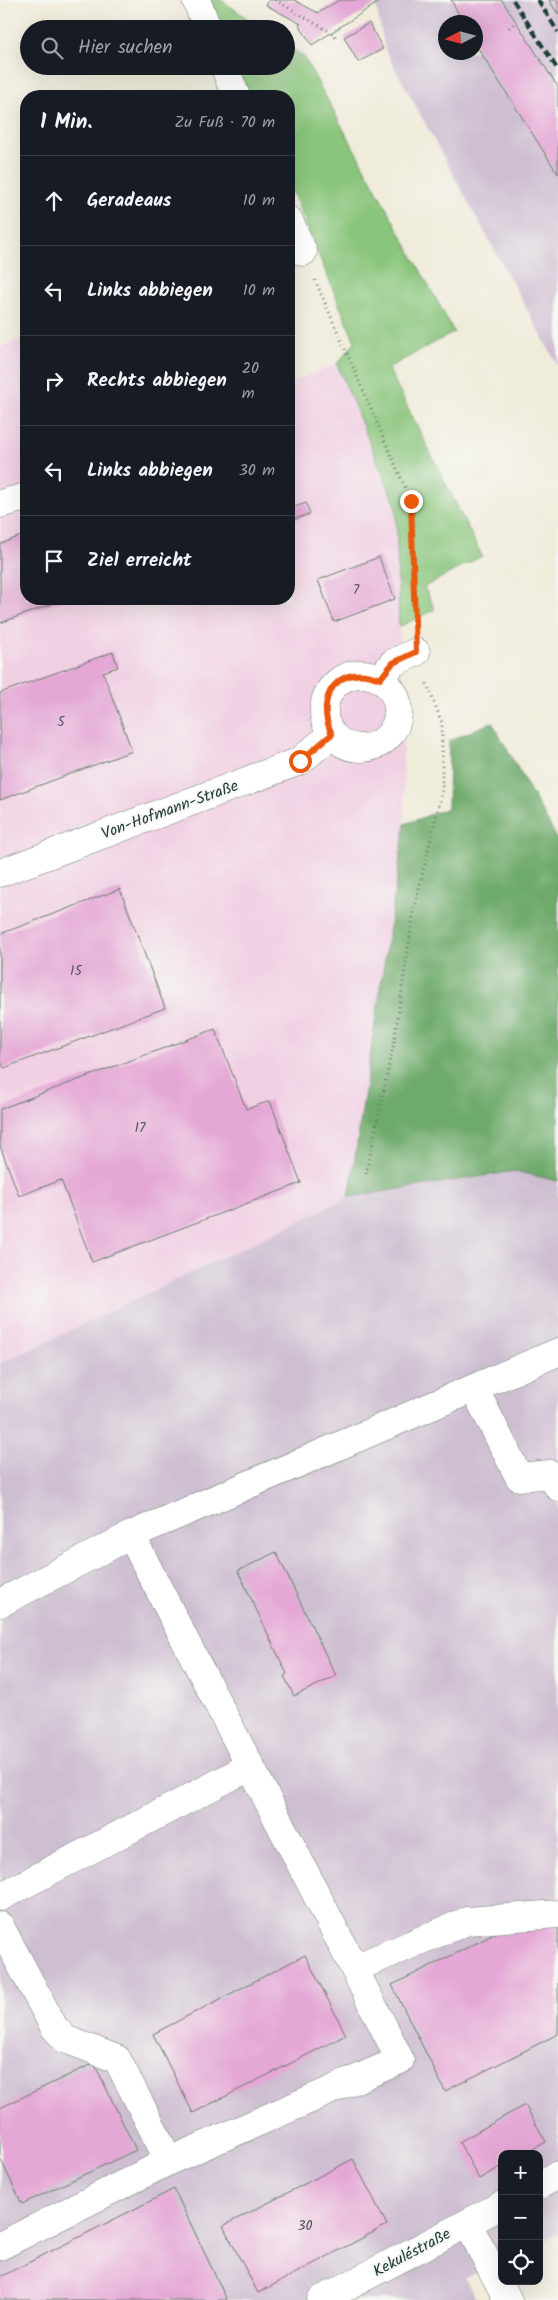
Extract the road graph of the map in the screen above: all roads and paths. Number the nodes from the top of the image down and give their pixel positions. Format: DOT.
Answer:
graph roads {
  1 [pos="196,0"];
  2 [pos="275,0"];
  3 [pos="204,20"];
  4 [pos="517,22"];
  5 [pos="509,28"];
  6 [pos="336,39"];
  7 [pos="228,75"];
  8 [pos="234,90"];
  9 [pos="295,234"];
  10 [pos="303,252"];
  11 [pos="20,499"];
  12 [pos="0,504"];
  13 [pos="416,652"];
  14 [pos="380,679"];
  15 [pos="332,734"];
  16 [pos="0,873"];
  17 [pos="366,1174"];
  18 [pos="558,1352"];
  19 [pos="474,1388"];
  20 [pos="558,1487"];
  21 [pos="131,1535"];
  22 [pos="0,1603"];
  23 [pos="249,1767"];
  24 [pos="0,1897"];
  25 [pos="558,1914"];
  26 [pos="0,1926"];
  27 [pos="355,1968"];
  28 [pos="169,2161"];
  29 [pos="558,2175"];
  30 [pos="543,2183"];
  31 [pos="498,2207"];
  32 [pos="468,2224"];
  33 [pos="0,2246"];
  34 [pos="321,2300"];
  35 [pos="508,2300"];
  1 -- 3 [label="street"];
  2 -- 6 [label="path"];
  4 -- 5 [label="path"];
  7 -- 8 [label="street"];
  9 -- 10 [label="street"];
  10 -- 13 [label="path"];
  11 -- 12 [label="street"];
  13 -- 14 [label="street"];
  13 -- 17 [label="path"];
  14 -- 15 [label="street"];
  14 -- 15 [label="street"];
  15 -- 16 [label="street, Von-Hofmann-Straße"];
  18 -- 19 [label="street"];
  19 -- 20 [label="street"];
  19 -- 21 [label="street"];
  21 -- 22 [label="street"];
  21 -- 23 [label="street"];
  23 -- 24 [label="street"];
  23 -- 27 [label="street"];
  25 -- 27 [label="street"];
  26 -- 28 [label="street"];
  27 -- 28 [label="street"];
  28 -- 33 [label="street"];
  29 -- 30 [label="street"];
  31 -- 32 [label="street, Kekuléstraße"];
  32 -- 34 [label="street, Kekuléstraße"];
  32 -- 35 [label="street"];
}
